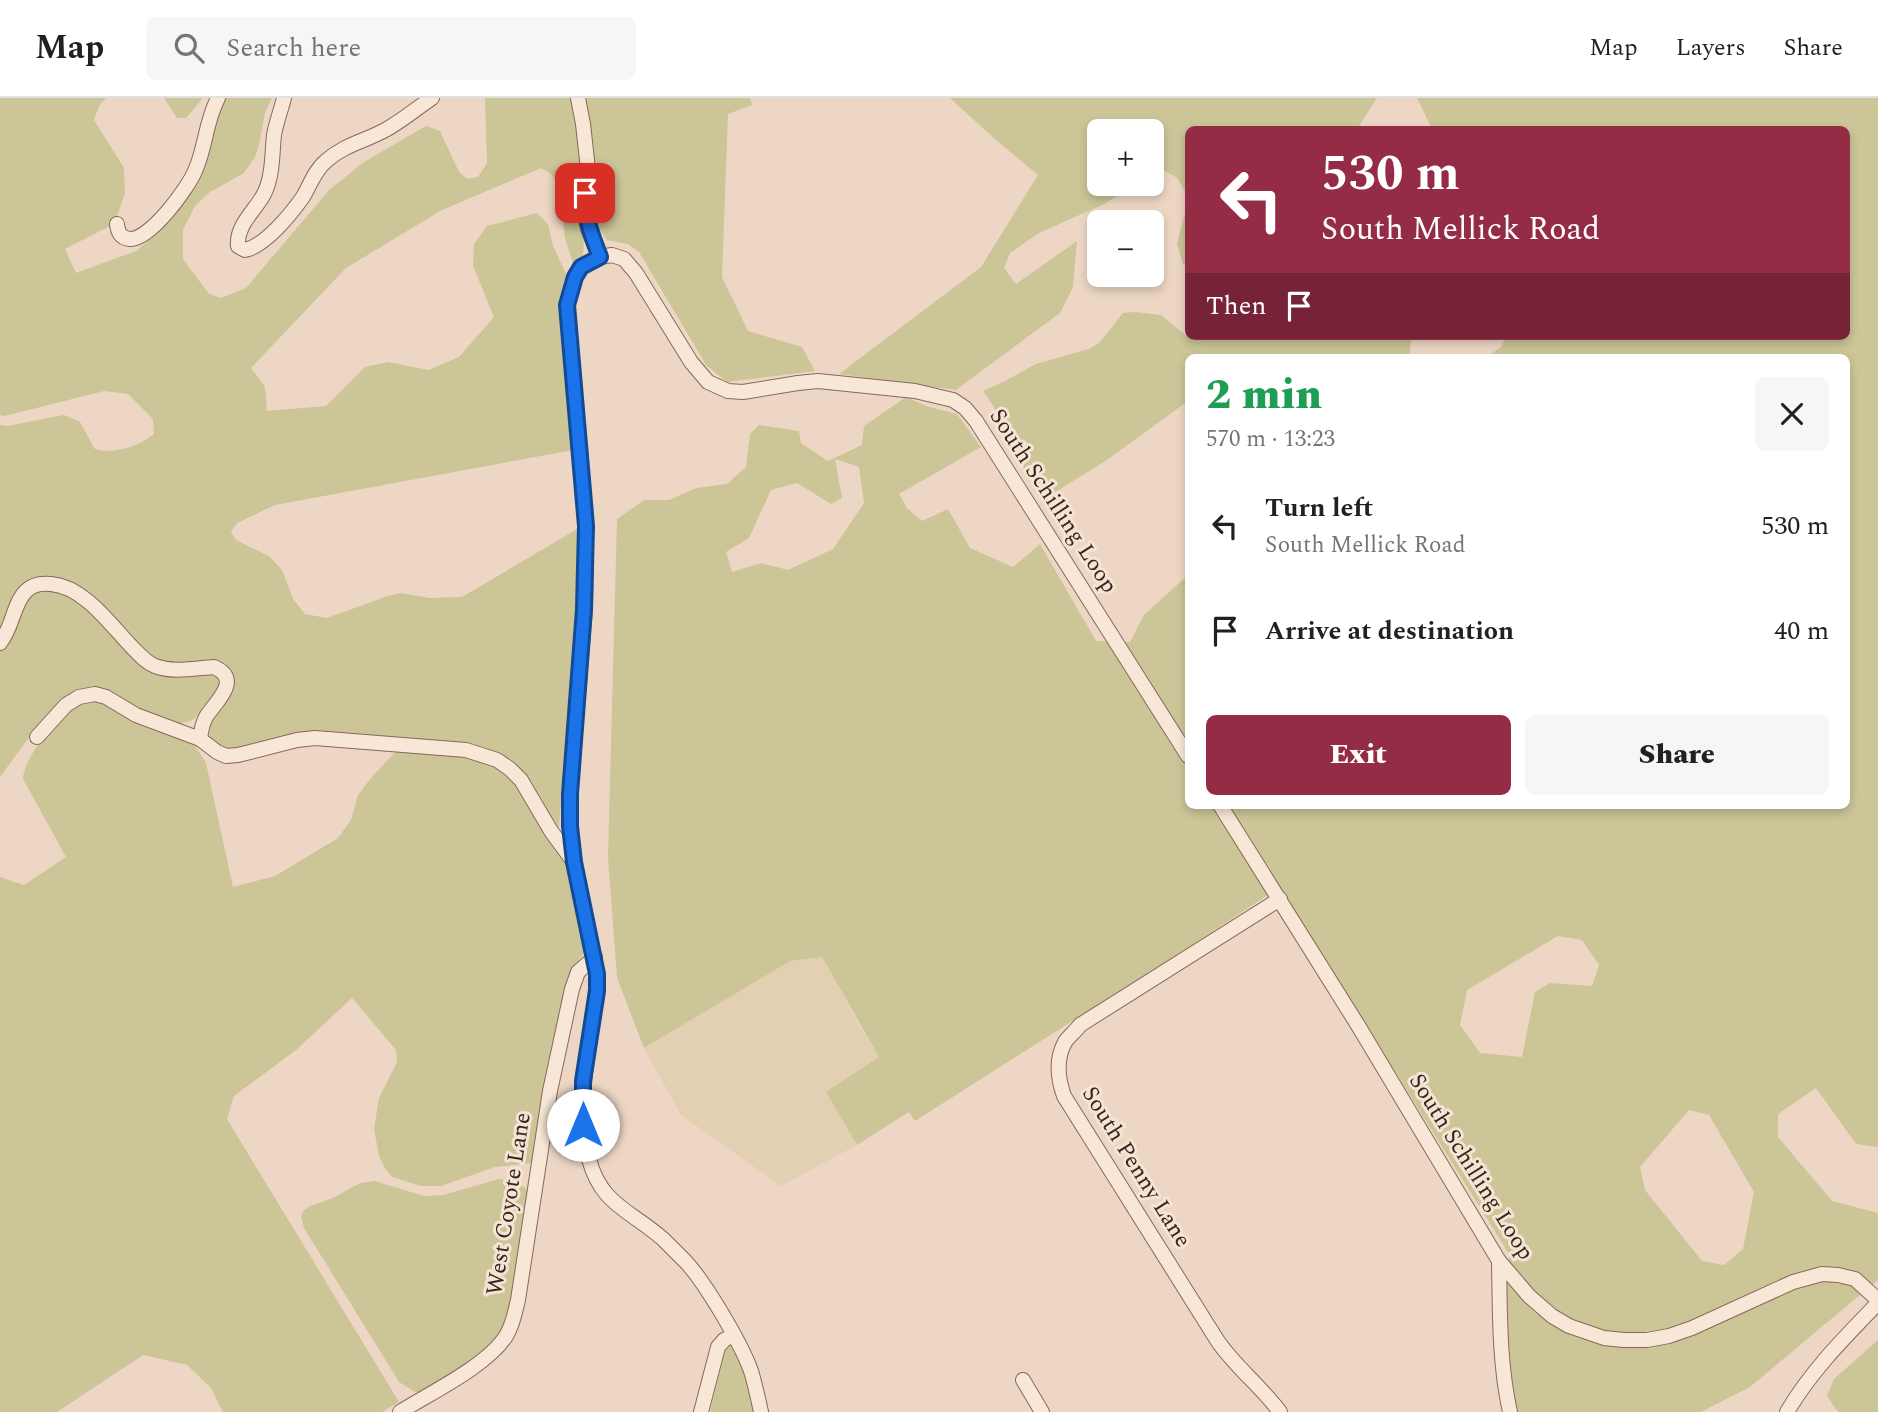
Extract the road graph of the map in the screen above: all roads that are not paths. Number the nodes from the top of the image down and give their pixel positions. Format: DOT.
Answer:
graph roads {
  1 [pos="218,98"];
  2 [pos="284,98"];
  3 [pos="432,98"];
  4 [pos="578,98"];
  5 [pos="117,224"];
  6 [pos="600,257"];
  7 [pos="0,643"];
  8 [pos="37,737"];
  9 [pos="200,739"];
  10 [pos="1185,750"];
  11 [pos="1223,809"];
  12 [pos="574,862"];
  13 [pos="1280,900"];
  14 [pos="595,957"];
  15 [pos="1499,1261"];
  16 [pos="1878,1302"];
  17 [pos="733,1335"];
  18 [pos="1023,1380"];
  19 [pos="400,1412"];
  20 [pos="701,1412"];
  21 [pos="761,1412"];
  22 [pos="1042,1412"];
  23 [pos="1280,1412"];
  24 [pos="1510,1412"];
  25 [pos="1787,1412"];
  1 -- 5 [label="street"];
  2 -- 3 [label="street"];
  4 -- 6 [label="street"];
  6 -- 10 [label="street, South Schilling Loop"];
  6 -- 12 [label="street"];
  7 -- 9 [label="street"];
  8 -- 9 [label="street"];
  9 -- 12 [label="street"];
  11 -- 13 [label="street, South Schilling Loop"];
  12 -- 14 [label="street"];
  13 -- 15 [label="street, South Schilling Loop"];
  13 -- 23 [label="street, South Penny Lane"];
  14 -- 17 [label="street"];
  14 -- 19 [label="street, West Coyote Lane"];
  15 -- 16 [label="street, South Schilling Loop"];
  15 -- 24 [label="street"];
  16 -- 25 [label="street"];
  17 -- 20 [label="street"];
  17 -- 21 [label="street"];
  18 -- 22 [label="street"];
}
